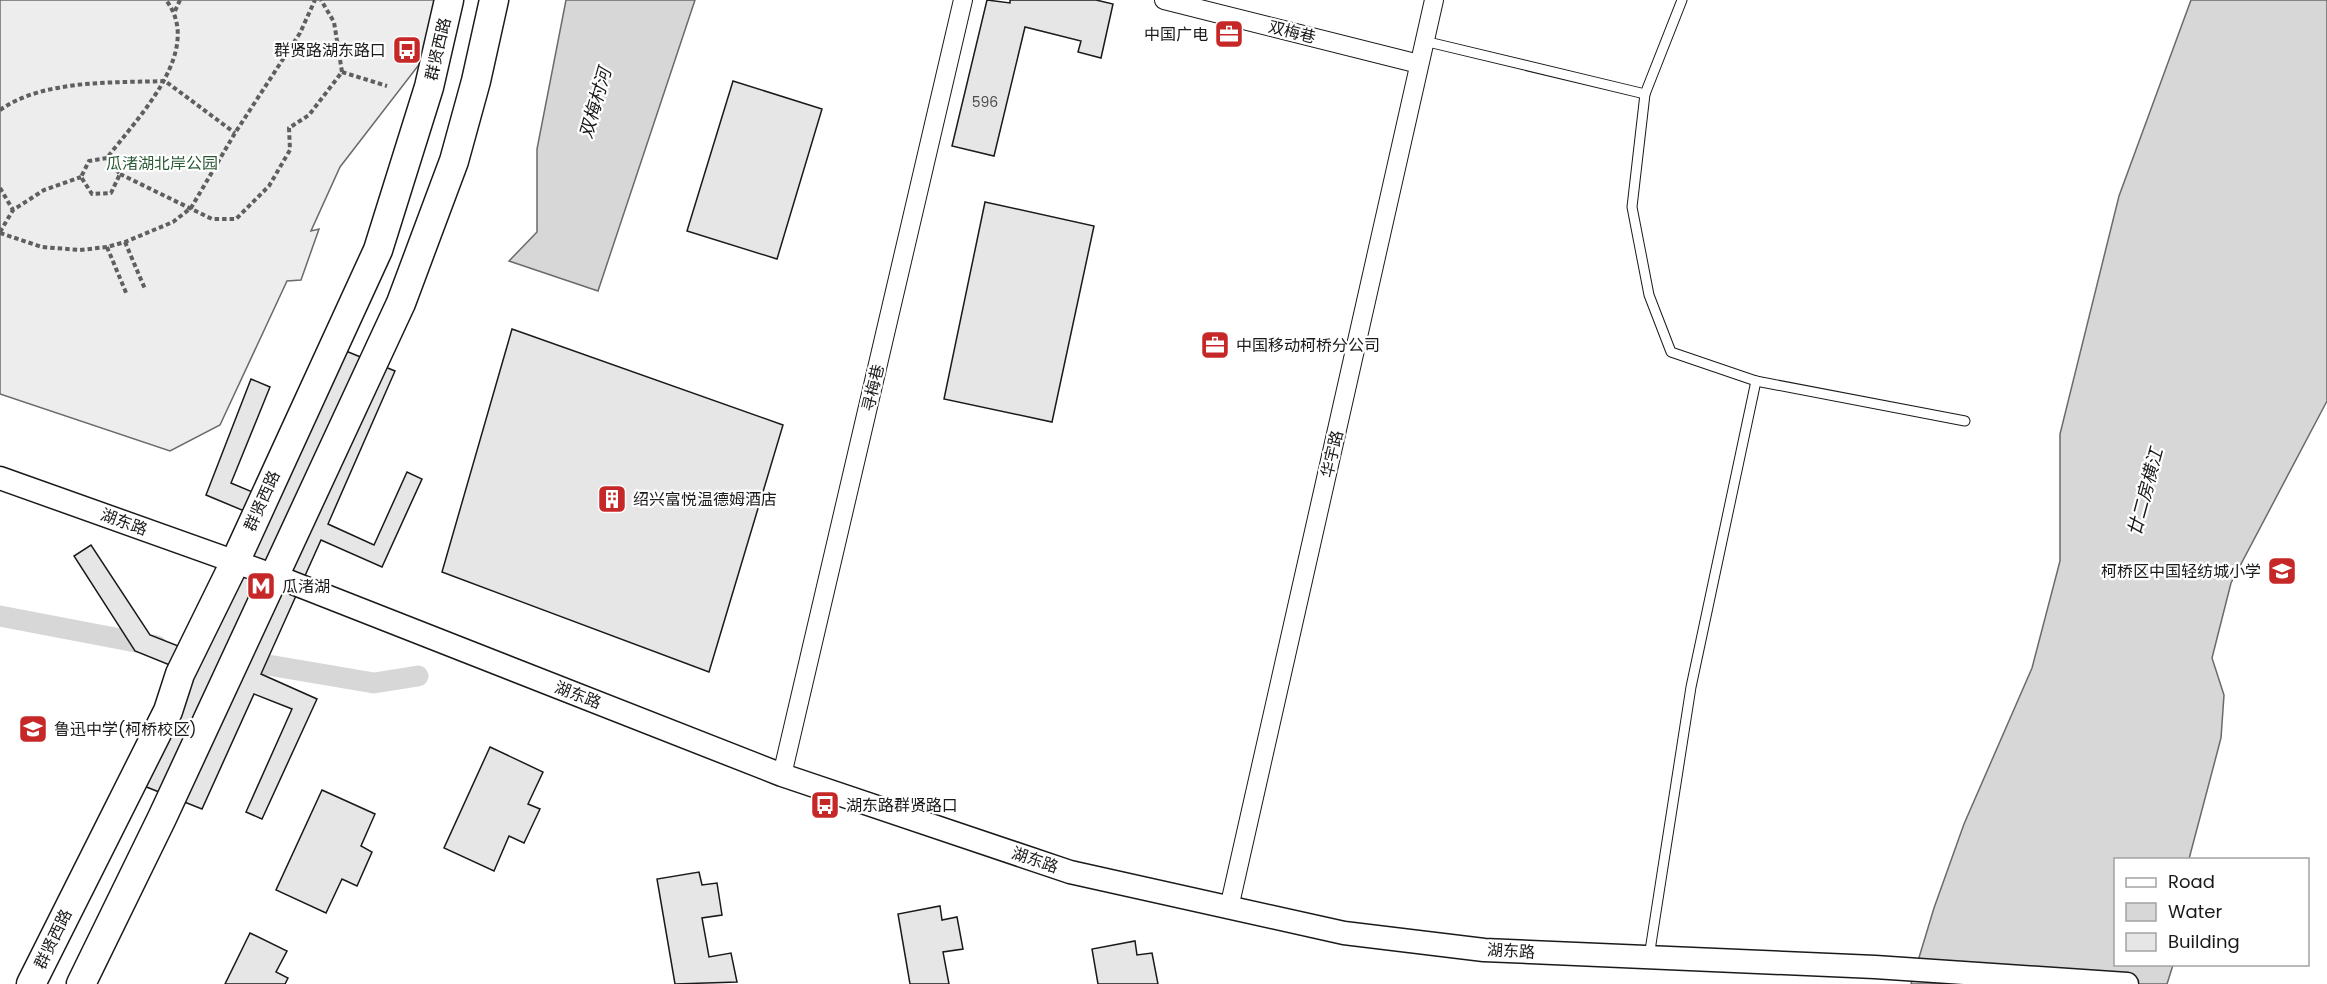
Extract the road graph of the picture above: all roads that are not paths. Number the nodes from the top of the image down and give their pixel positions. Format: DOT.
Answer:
graph roads {
  1 [pos="449,0"];
  2 [pos="494,0"];
  3 [pos="963,0"];
  4 [pos="1164,0"];
  5 [pos="1434,0"];
  6 [pos="1682,0"];
  7 [pos="1424,41"];
  8 [pos="1419,64"];
  9 [pos="1645,94"];
  10 [pos="1756,381"];
  11 [pos="1965,421"];
  12 [pos="0,478"];
  13 [pos="235,562"];
  14 [pos="274,576"];
  15 [pos="782,775"];
  16 [pos="1229,908"];
  17 [pos="1649,957"];
  18 [pos="31,984"];
  19 [pos="81,984"];
  20 [pos="2127,984"];
  1 -- 13 [label="main road, 群贤西路"];
  2 -- 14 [label="main road"];
  3 -- 15 [label="street, 寻梅巷"];
  4 -- 8 [label="street, 双梅巷"];
  5 -- 7 [label="street, 华宇路"];
  6 -- 9 [label="lane"];
  7 -- 8 [label="street, 华宇路"];
  7 -- 9 [label="lane"];
  8 -- 16 [label="street, 华宇路"];
  9 -- 10 [label="lane"];
  10 -- 11 [label="lane"];
  10 -- 17 [label="lane"];
  12 -- 13 [label="street, 湖东路"];
  13 -- 14 [label="street, 湖东路"];
  13 -- 18 [label="main road, 群贤西路"];
  14 -- 15 [label="street, 湖东路"];
  14 -- 19 [label="main road"];
  15 -- 16 [label="street, 湖东路"];
  16 -- 17 [label="street, 湖东路"];
  17 -- 20 [label="street, 湖东路"];
}
